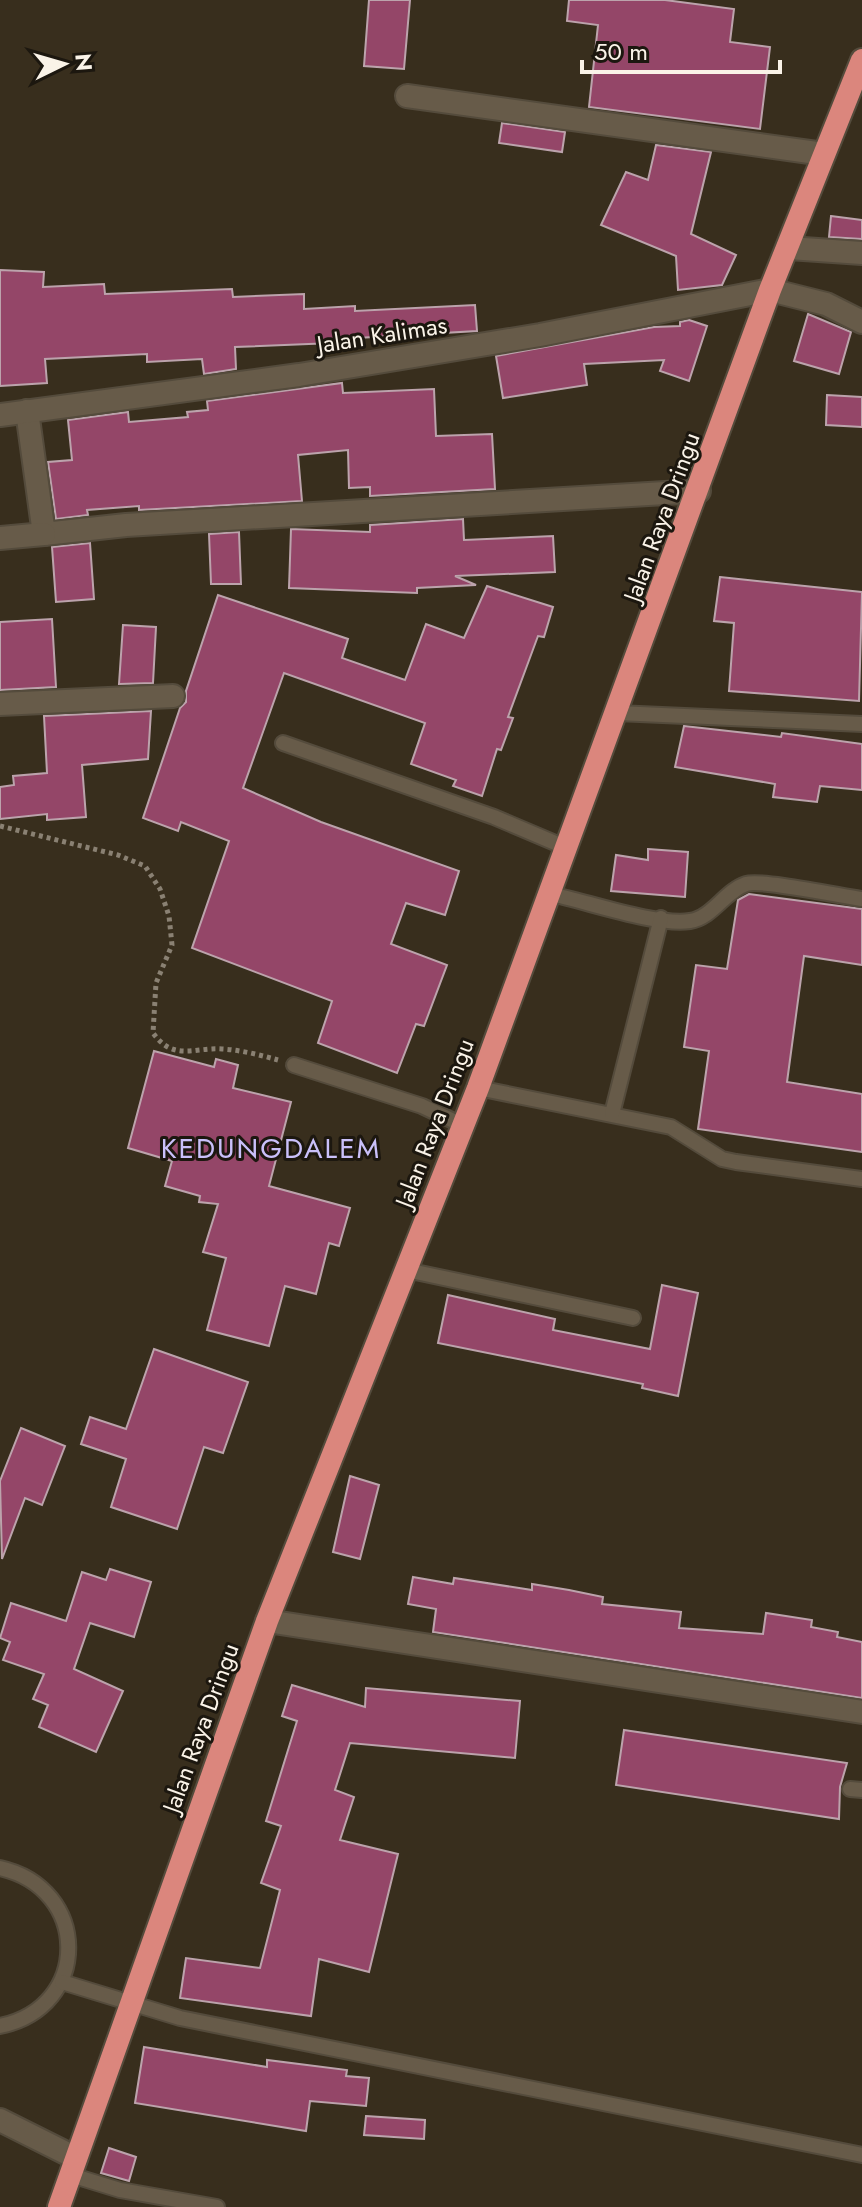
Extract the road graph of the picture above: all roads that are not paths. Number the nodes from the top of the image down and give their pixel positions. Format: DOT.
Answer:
graph roads {
  1 [pos="862,60"];
  2 [pos="407,96"];
  3 [pos="824,154"];
  4 [pos="789,248"];
  5 [pos="862,253"];
  6 [pos="770,290"];
  7 [pos="862,322"];
  8 [pos="27,411"];
  9 [pos="0,415"];
  10 [pos="699,491"];
  11 [pos="44,534"];
  12 [pos="0,538"];
  13 [pos="173,696"];
  14 [pos="0,704"];
  15 [pos="617,713"];
  16 [pos="862,724"];
  17 [pos="283,743"];
  18 [pos="567,848"];
  19 [pos="550,894"];
  20 [pos="862,899"];
  21 [pos="661,918"];
  22 [pos="294,1065"];
  23 [pos="478,1088"];
  24 [pos="612,1114"];
  25 [pos="462,1125"];
  26 [pos="862,1179"];
  27 [pos="406,1270"];
  28 [pos="633,1318"];
  29 [pos="267,1621"];
  30 [pos="862,1712"];
  31 [pos="0,1868"];
  32 [pos="62,1982"];
  33 [pos="130,2004"];
  34 [pos="0,2026"];
  35 [pos="0,2120"];
  36 [pos="862,2155"];
  37 [pos="73,2166"];
  38 [pos="59,2207"];
  39 [pos="217,2207"];
  1 -- 3 [label="highway, Jalan Raya Dringu"];
  2 -- 3 [label="street"];
  3 -- 4 [label="highway, Jalan Raya Dringu"];
  4 -- 5 [label="street"];
  4 -- 6 [label="highway, Jalan Raya Dringu"];
  6 -- 7 [label="street"];
  6 -- 8 [label="street, Jalan Kalimas"];
  6 -- 10 [label="highway, Jalan Raya Dringu"];
  8 -- 9 [label="street, Jalan Kalimas"];
  8 -- 11 [label="street"];
  10 -- 11 [label="street"];
  10 -- 15 [label="highway, Jalan Raya Dringu"];
  11 -- 12 [label="street"];
  13 -- 14 [label="street"];
  15 -- 16 [label="lane"];
  15 -- 18 [label="highway, Jalan Raya Dringu"];
  17 -- 18 [label="lane"];
  18 -- 19 [label="highway, Jalan Raya Dringu"];
  19 -- 21 [label="lane"];
  19 -- 23 [label="highway, Jalan Raya Dringu"];
  20 -- 21 [label="lane"];
  21 -- 24 [label="lane"];
  22 -- 25 [label="lane"];
  23 -- 24 [label="lane"];
  23 -- 25 [label="highway, Jalan Raya Dringu"];
  24 -- 26 [label="lane"];
  25 -- 27 [label="highway, Jalan Raya Dringu"];
  27 -- 28 [label="lane"];
  27 -- 29 [label="highway, Jalan Raya Dringu"];
  29 -- 30 [label="street"];
  29 -- 33 [label="highway, Jalan Raya Dringu"];
  31 -- 32 [label="lane"];
  32 -- 33 [label="lane"];
  32 -- 34 [label="lane"];
  33 -- 36 [label="lane"];
  33 -- 37 [label="highway, Jalan Raya Dringu"];
  35 -- 37 [label="street"];
  37 -- 38 [label="highway, Jalan Raya Dringu"];
  37 -- 39 [label="lane"];
}
